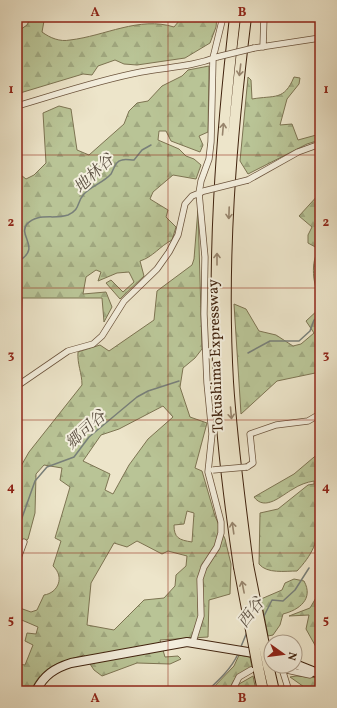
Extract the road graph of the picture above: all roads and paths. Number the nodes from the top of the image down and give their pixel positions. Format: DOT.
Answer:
graph roads {
  1 [pos="223,17"];
  2 [pos="235,17"];
  3 [pos="246,17"];
  4 [pos="264,17"];
  5 [pos="320,38"];
  6 [pos="263,47"];
  7 [pos="215,58"];
  8 [pos="17,106"];
  9 [pos="320,144"];
  10 [pos="202,192"];
  11 [pos="17,386"];
  12 [pos="320,414"];
  13 [pos="211,471"];
  14 [pos="24,542"];
  15 [pos="17,561"];
  16 [pos="243,566"];
  17 [pos="196,642"];
  18 [pos="262,665"];
  19 [pos="303,667"];
  20 [pos="316,673"];
  21 [pos="36,691"];
  22 [pos="232,691"];
  23 [pos="263,691"];
  24 [pos="274,691"];
  25 [pos="289,691"];
  1 -- 7 [label="street"];
  16 -- 2 [label="highway, Tokushima Expressway, one-way"];
  3 -- 16 [label="highway, Tokushima Expressway, one-way"];
  4 -- 6 [label="street"];
  5 -- 6 [label="street"];
  6 -- 7 [label="street, bridge"];
  7 -- 8 [label="street"];
  7 -- 10 [label="street"];
  9 -- 10 [label="street, bridge"];
  10 -- 11 [label="street"];
  10 -- 13 [label="street"];
  12 -- 13 [label="street, bridge"];
  13 -- 17 [label="street"];
  14 -- 15 [label="street"];
  16 -- 18 [label="highway, Tokushima Expressway, bridge"];
  17 -- 18 [label="street"];
  17 -- 21 [label="street"];
  18 -- 22 [label="street"];
  18 -- 23 [label="highway, Tokushima Expressway"];
  18 -- 24 [label="highway, Tokushima Expressway"];
  19 -- 20 [label="street"];
  20 -- 25 [label="street"];
}
